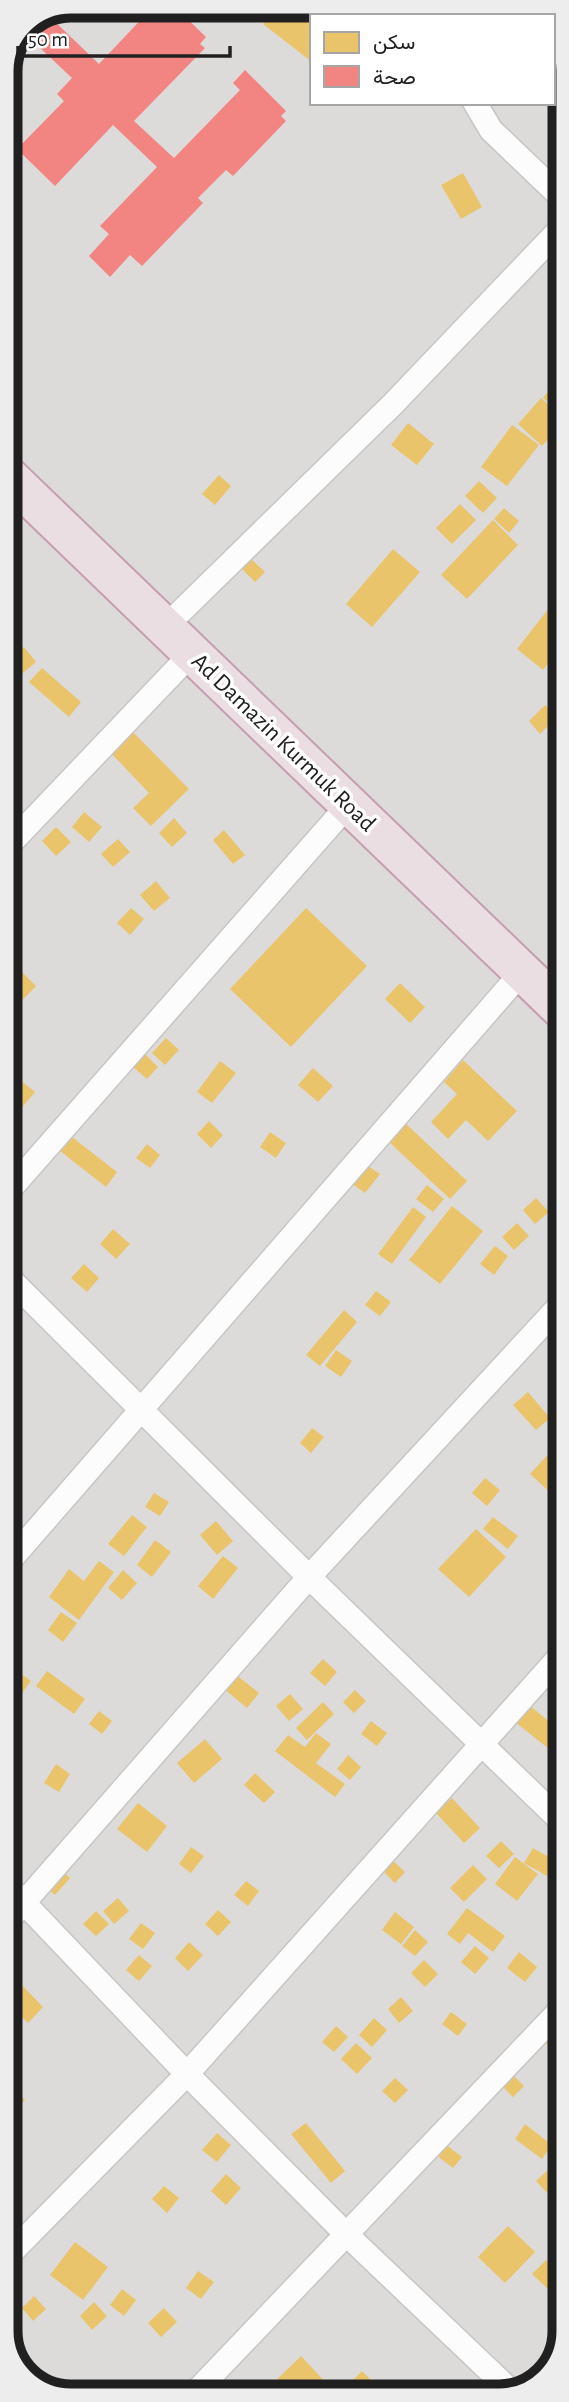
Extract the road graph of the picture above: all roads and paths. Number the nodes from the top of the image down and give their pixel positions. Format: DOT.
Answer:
graph roads {
  1 [pos="476,105"];
  2 [pos="552,188"];
  3 [pos="552,238"];
  4 [pos="18,497"];
  5 [pos="178,640"];
  6 [pos="349,804"];
  7 [pos="18,833"];
  8 [pos="548,986"];
  9 [pos="18,1181"];
  10 [pos="18,1287"];
  11 [pos="552,1314"];
  12 [pos="143,1409"];
  13 [pos="18,1551"];
  14 [pos="309,1577"];
  15 [pos="552,1665"];
  16 [pos="481,1742"];
  17 [pos="552,1812"];
  18 [pos="18,1896"];
  19 [pos="25,1903"];
  20 [pos="18,1910"];
  21 [pos="552,2019"];
  22 [pos="187,2074"];
  23 [pos="347,2235"];
  24 [pos="18,2244"];
  25 [pos="204,2384"];
  26 [pos="503,2384"];
  1 -- 2 [label="street"];
  3 -- 5 [label="street"];
  4 -- 5 [label="highway, Ad Damazin Kurmuk Road"];
  5 -- 6 [label="highway, Ad Damazin Kurmuk Road"];
  5 -- 7 [label="street"];
  6 -- 8 [label="highway, Ad Damazin Kurmuk Road"];
  6 -- 9 [label="street"];
  8 -- 12 [label="street"];
  10 -- 12 [label="street"];
  11 -- 14 [label="street"];
  12 -- 13 [label="street"];
  12 -- 14 [label="street"];
  14 -- 16 [label="street"];
  14 -- 19 [label="street"];
  15 -- 16 [label="street"];
  16 -- 17 [label="street"];
  16 -- 22 [label="street"];
  18 -- 19 [label="street"];
  19 -- 20 [label="street"];
  19 -- 22 [label="street"];
  21 -- 23 [label="street"];
  22 -- 23 [label="street"];
  22 -- 24 [label="street"];
  23 -- 25 [label="street"];
  23 -- 26 [label="street"];
}
